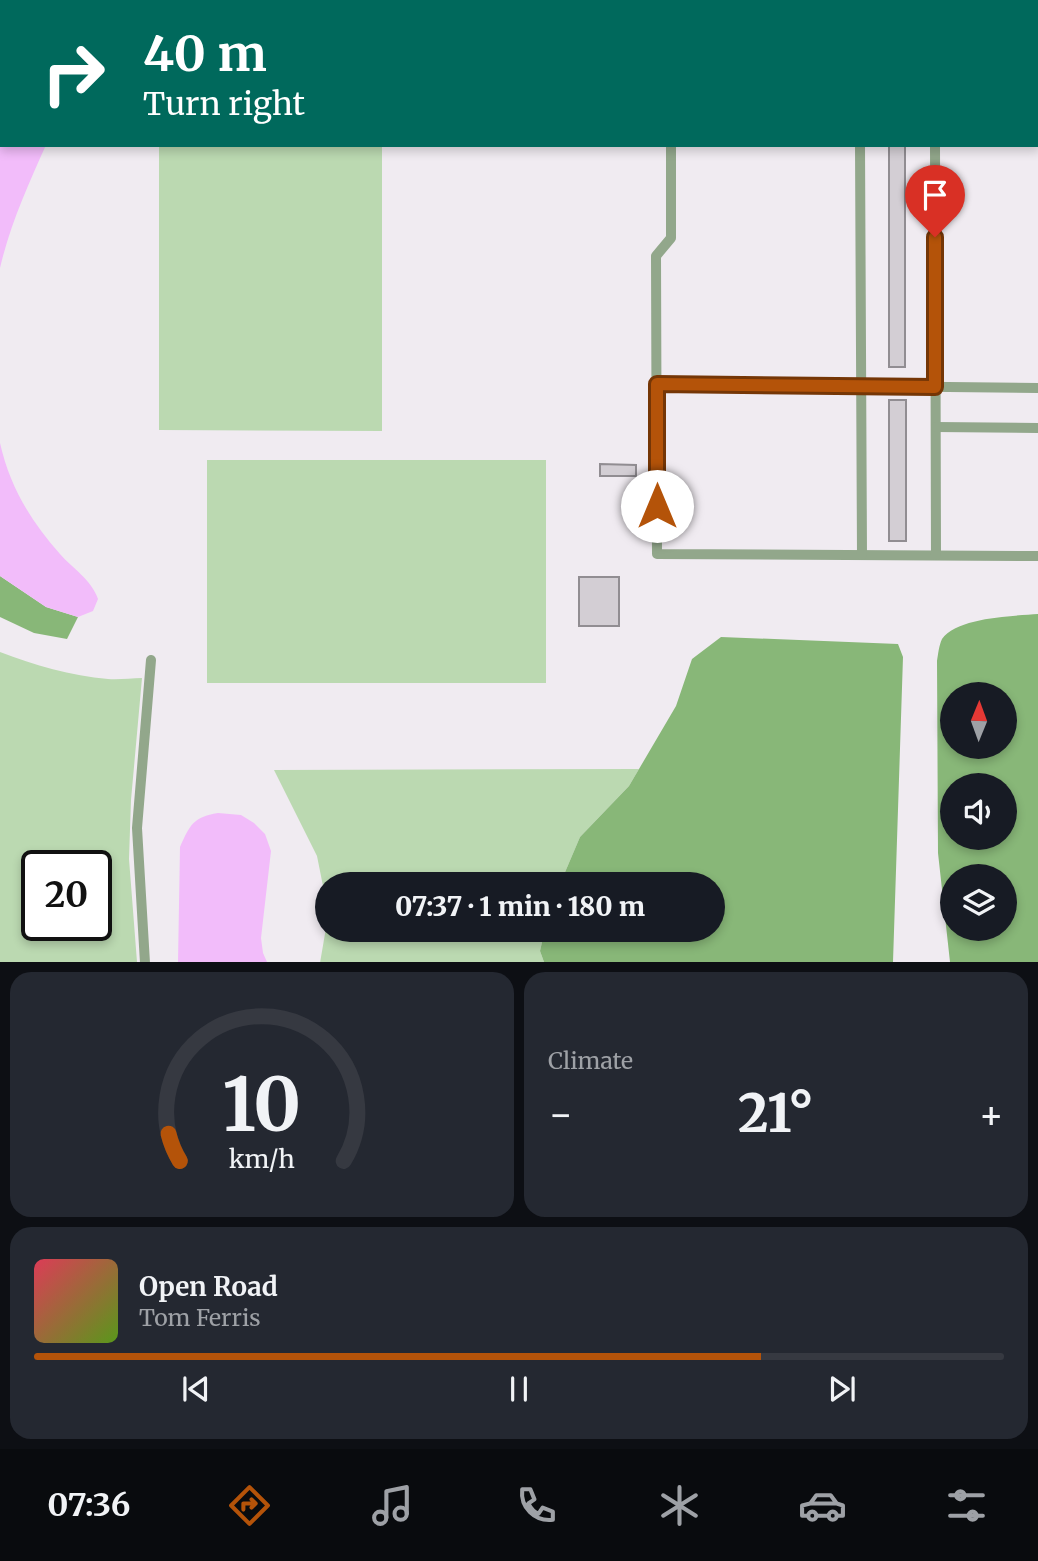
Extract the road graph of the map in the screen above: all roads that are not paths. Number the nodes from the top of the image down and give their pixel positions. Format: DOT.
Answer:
graph roads {
  1 [pos="671,147"];
  2 [pos="860,147"];
  3 [pos="934,147"];
  4 [pos="657,384"];
  5 [pos="861,386"];
  6 [pos="935,387"];
  7 [pos="1038,387"];
  8 [pos="936,427"];
  9 [pos="1038,428"];
  10 [pos="862,555"];
  11 [pos="936,555"];
  12 [pos="1038,556"];
  13 [pos="151,660"];
  14 [pos="145,962"];
  1 -- 4 [label="lane"];
  2 -- 5 [label="lane"];
  3 -- 6 [label="lane"];
  4 -- 5 [label="lane"];
  4 -- 10 [label="lane"];
  5 -- 6 [label="lane"];
  5 -- 10 [label="lane"];
  6 -- 7 [label="lane"];
  6 -- 8 [label="lane"];
  8 -- 9 [label="lane"];
  8 -- 11 [label="lane"];
  10 -- 11 [label="lane"];
  11 -- 12 [label="lane"];
  13 -- 14 [label="lane"];
}
